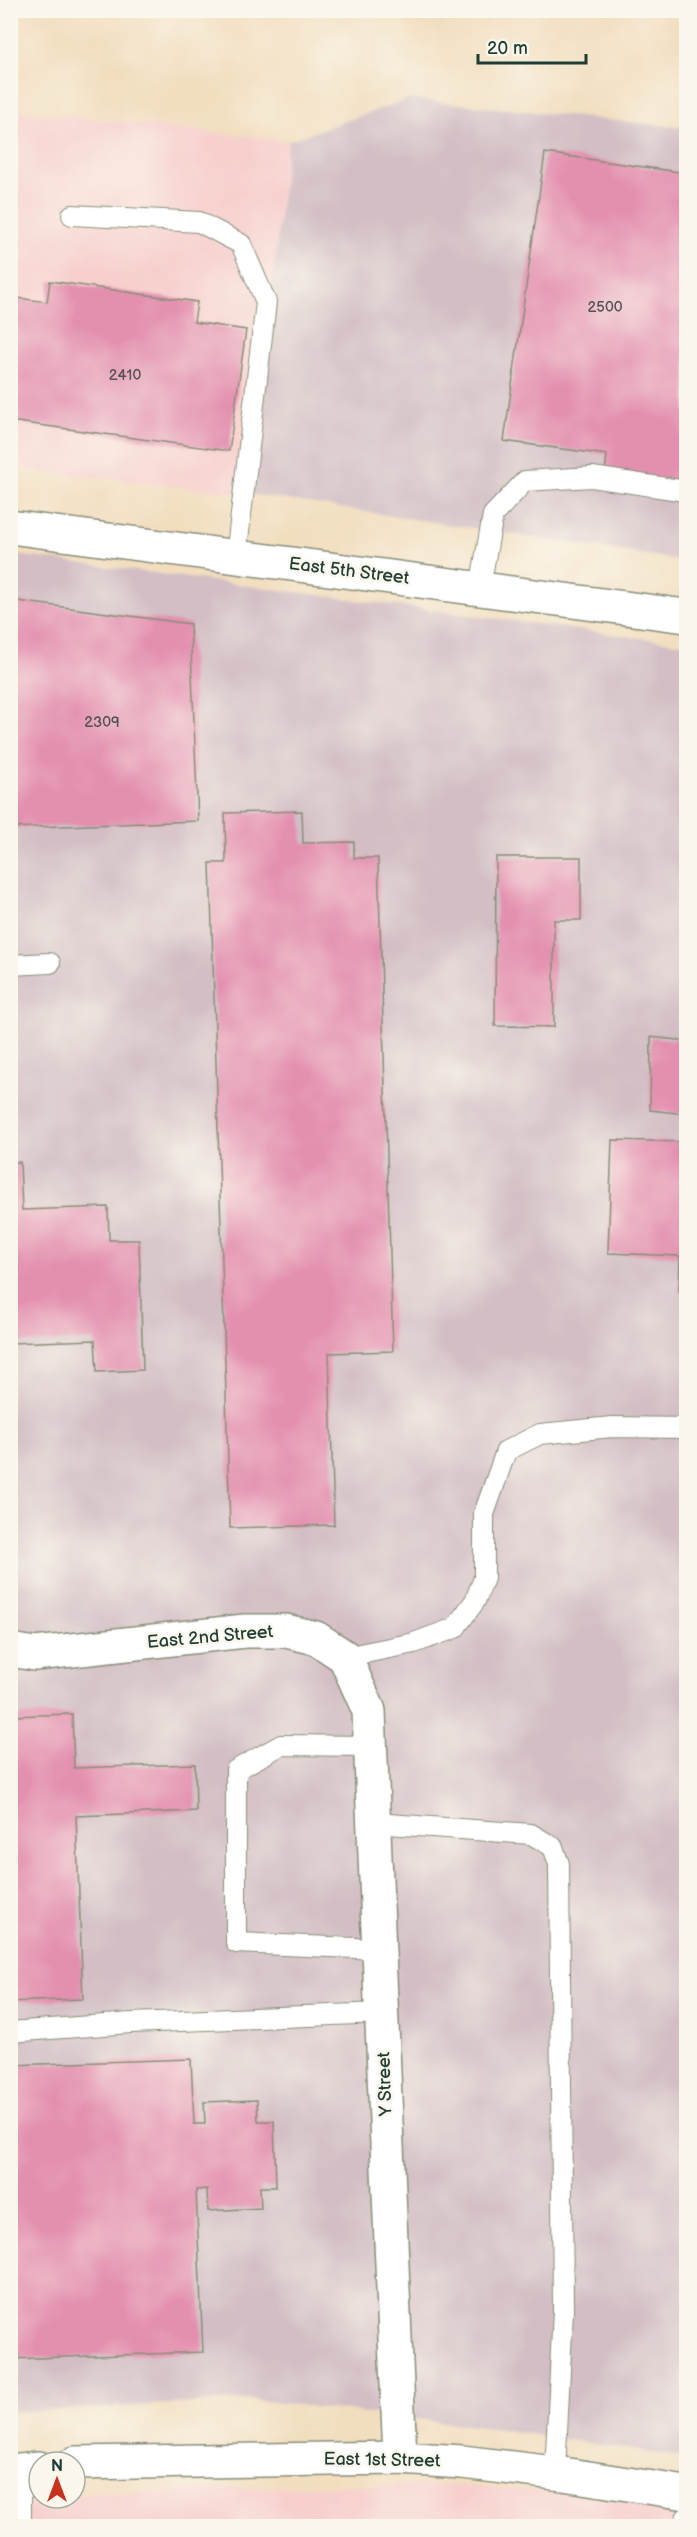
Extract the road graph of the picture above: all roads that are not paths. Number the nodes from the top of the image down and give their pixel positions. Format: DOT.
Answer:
graph roads {
  1 [pos="72,215"];
  2 [pos="687,492"];
  3 [pos="10,527"];
  4 [pos="236,557"];
  5 [pos="480,587"];
  6 [pos="687,616"];
  7 [pos="50,963"];
  8 [pos="10,965"];
  9 [pos="687,1428"];
  10 [pos="10,1650"];
  11 [pos="345,1658"];
  12 [pos="370,1746"];
  13 [pos="374,1823"];
  14 [pos="379,1949"];
  15 [pos="382,2013"];
  16 [pos="10,2032"];
  17 [pos="400,2458"];
  18 [pos="87,2463"];
  19 [pos="23,2469"];
  20 [pos="555,2473"];
  21 [pos="687,2493"];
  22 [pos="687,2518"];
  23 [pos="21,2526"];
  24 [pos="685,2526"];
  1 -- 4 [label="lane"];
  2 -- 5 [label="lane"];
  3 -- 4 [label="street, East 5th Street"];
  4 -- 5 [label="street, East 5th Street"];
  5 -- 6 [label="street, East 5th Street"];
  7 -- 8 [label="lane"];
  9 -- 11 [label="lane"];
  10 -- 11 [label="street, East 2nd Street"];
  11 -- 12 [label="street, Y Street"];
  12 -- 13 [label="street, Y Street"];
  12 -- 14 [label="lane"];
  13 -- 14 [label="street, Y Street"];
  13 -- 20 [label="lane"];
  14 -- 15 [label="street, Y Street"];
  15 -- 16 [label="lane"];
  15 -- 17 [label="street, Y Street"];
  17 -- 18 [label="street, East 1st Street"];
  17 -- 20 [label="street, East 1st Street"];
  19 -- 23 [label="lane"];
  20 -- 21 [label="street, East 1st Street"];
  22 -- 24 [label="lane"];
}
